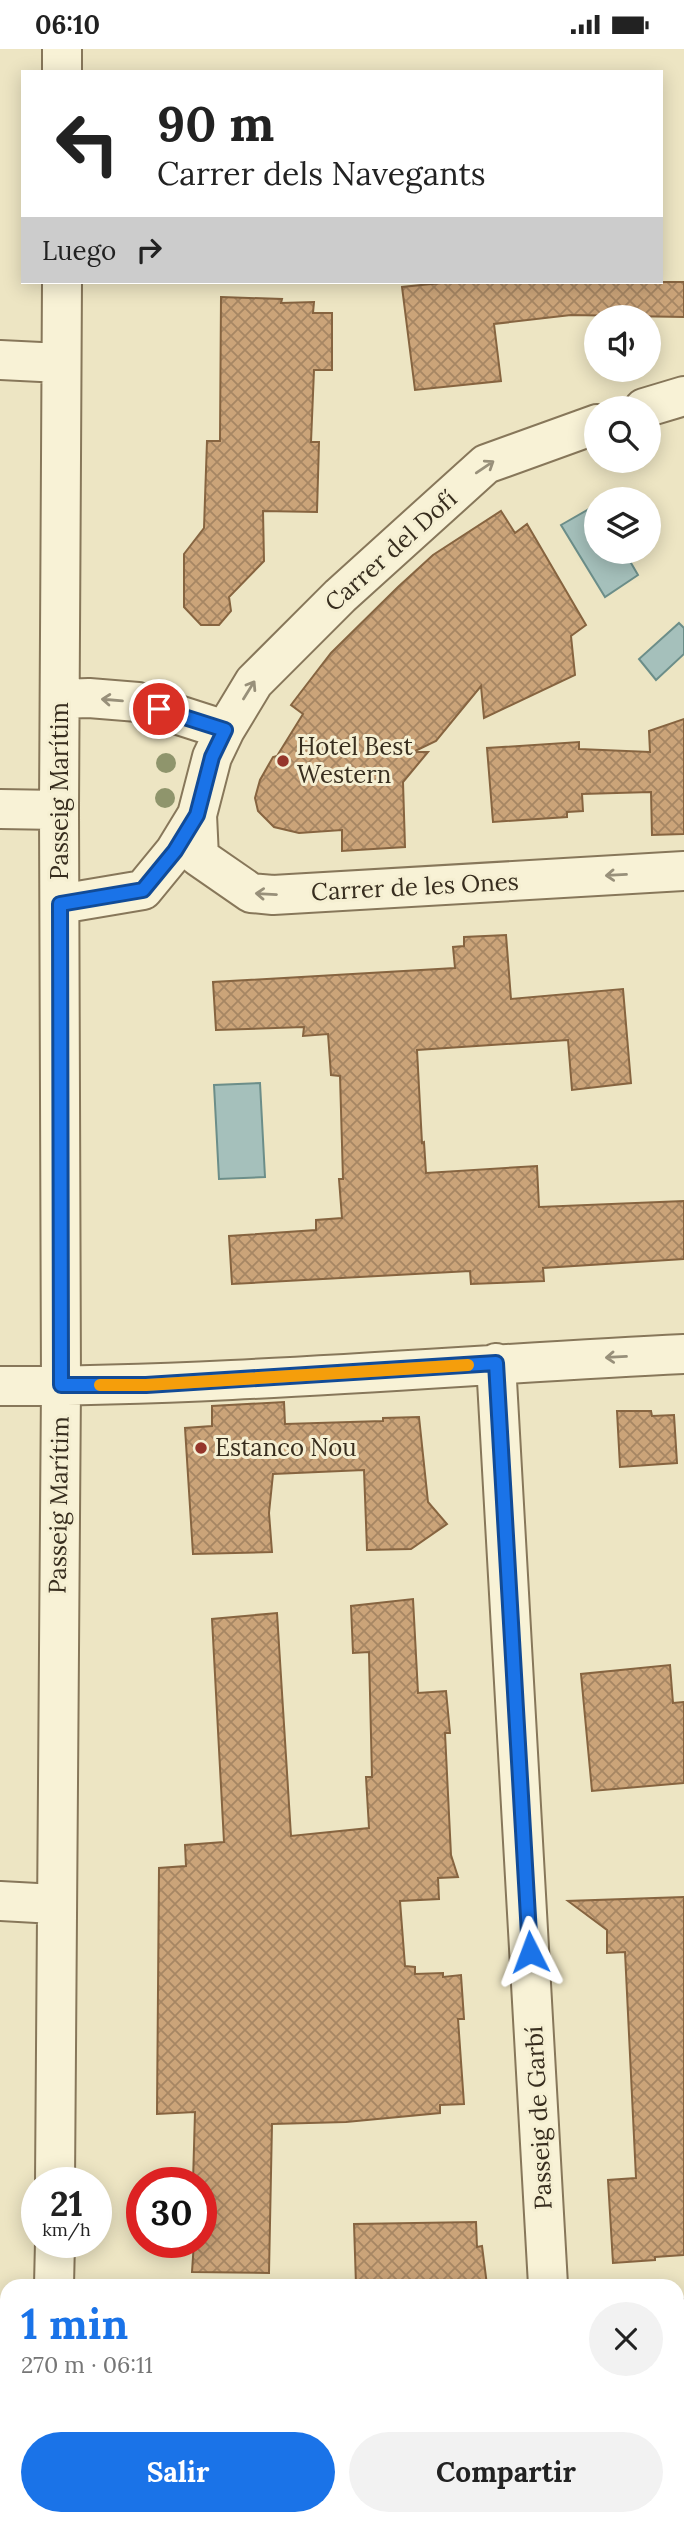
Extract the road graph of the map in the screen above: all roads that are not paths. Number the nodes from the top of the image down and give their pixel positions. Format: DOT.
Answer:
graph roads {
  1 [pos="62,49"];
  2 [pos="62,70"];
  3 [pos="62,284"];
  4 [pos="0,361"];
  5 [pos="61,363"];
  6 [pos="684,396"];
  7 [pos="661,403"];
  8 [pos="584,429"];
  9 [pos="60,699"];
  10 [pos="225,730"];
  11 [pos="0,809"];
  12 [pos="59,810"];
  13 [pos="197,815"];
  14 [pos="684,871"];
  15 [pos="60,904"];
  16 [pos="684,1354"];
  17 [pos="496,1363"];
  18 [pos="61,1385"];
  19 [pos="0,1386"];
  20 [pos="0,1901"];
  21 [pos="55,1904"];
  22 [pos="55,2167"];
  23 [pos="55,2258"];
  24 [pos="54,2279"];
  25 [pos="548,2279"];
  1 -- 2 [label="street"];
  3 -- 5 [label="street, Passeig Marítim"];
  4 -- 5 [label="street"];
  5 -- 9 [label="street, Passeig Marítim"];
  6 -- 7 [label="street"];
  10 -- 8 [label="street, Carrer del Dofí, one-way"];
  10 -- 9 [label="street, one-way"];
  9 -- 12 [label="street, Passeig Marítim"];
  10 -- 13 [label="street, Carrer del Dofí"];
  11 -- 12 [label="street"];
  12 -- 15 [label="street, Passeig Marítim"];
  14 -- 13 [label="street, Carrer de les Ones, one-way"];
  13 -- 15 [label="street, Carrer del Dofí"];
  15 -- 18 [label="street, Passeig Marítim"];
  16 -- 17 [label="street, one-way"];
  17 -- 18 [label="street"];
  17 -- 25 [label="street, Passeig de Garbí"];
  18 -- 19 [label="street"];
  18 -- 21 [label="street, Passeig Marítim"];
  20 -- 21 [label="street"];
  21 -- 22 [label="street, Passeig Marítim"];
  23 -- 24 [label="street"];
}
